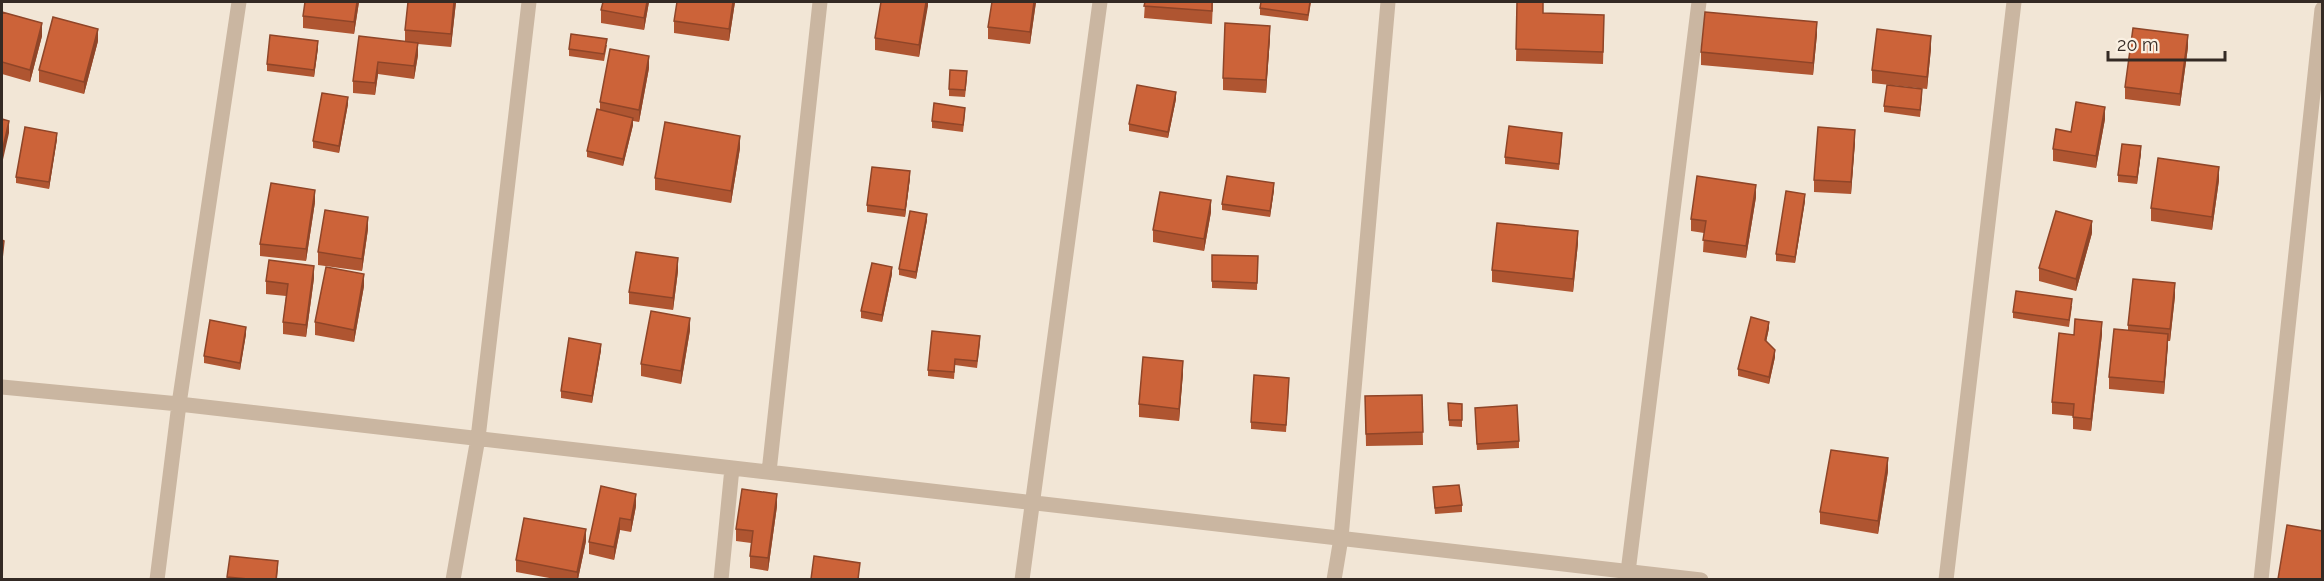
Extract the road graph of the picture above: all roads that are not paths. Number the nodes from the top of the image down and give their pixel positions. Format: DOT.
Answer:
graph roads {
  1 [pos="239,2"];
  2 [pos="529,2"];
  3 [pos="820,2"];
  4 [pos="1100,2"];
  5 [pos="1388,2"];
  6 [pos="1699,2"];
  7 [pos="2014,2"];
  8 [pos="2322,9"];
  9 [pos="2,387"];
  10 [pos="179,404"];
  11 [pos="478,438"];
  12 [pos="732,468"];
  13 [pos="769,472"];
  14 [pos="1031,502"];
  15 [pos="1341,538"];
  16 [pos="1628,575"];
  17 [pos="157,579"];
  18 [pos="453,579"];
  19 [pos="721,579"];
  20 [pos="1022,579"];
  21 [pos="1334,579"];
  22 [pos="1701,579"];
  23 [pos="1946,579"];
  24 [pos="2261,579"];
  1 -- 10 [label="street"];
  2 -- 11 [label="street"];
  3 -- 13 [label="street"];
  4 -- 14 [label="street"];
  5 -- 15 [label="street"];
  6 -- 16 [label="street"];
  7 -- 23 [label="street"];
  8 -- 24 [label="street"];
  9 -- 10 [label="street"];
  10 -- 11 [label="street"];
  10 -- 17 [label="street"];
  11 -- 12 [label="street"];
  11 -- 18 [label="street"];
  12 -- 13 [label="street"];
  12 -- 19 [label="street"];
  13 -- 14 [label="street"];
  14 -- 15 [label="street"];
  14 -- 20 [label="street"];
  15 -- 16 [label="street"];
  15 -- 21 [label="street"];
  16 -- 22 [label="street"];
}
